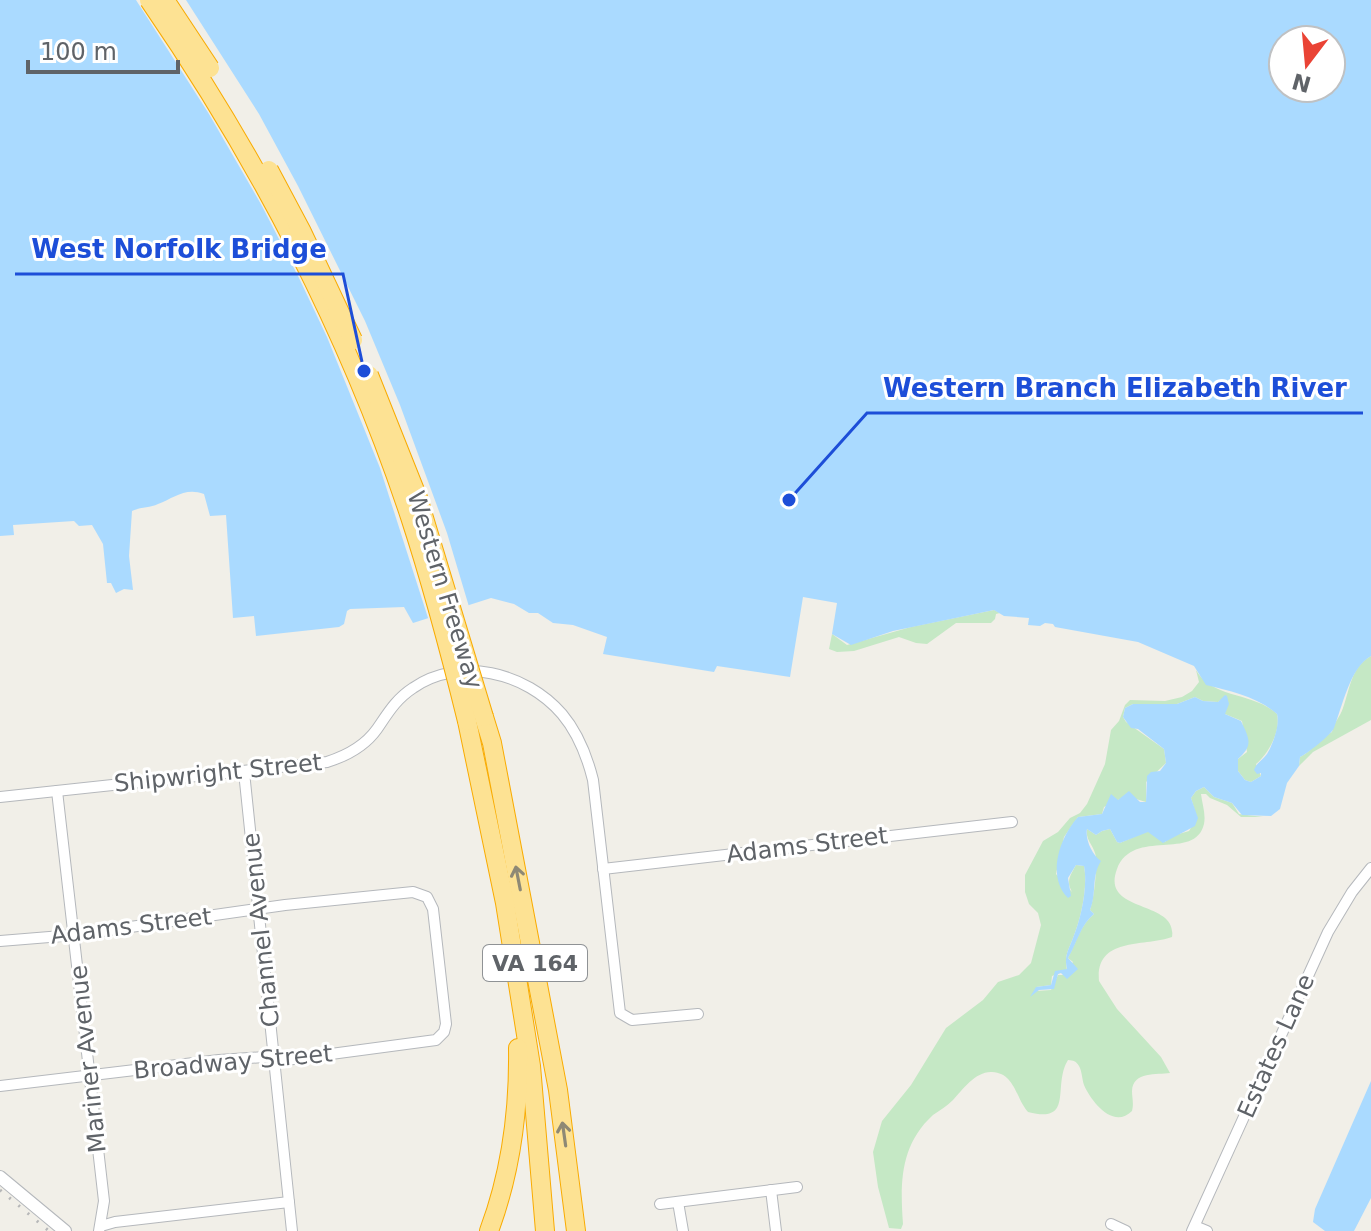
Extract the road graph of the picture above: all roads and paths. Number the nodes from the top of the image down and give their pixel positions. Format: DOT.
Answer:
graph roads {
  1 [pos="149,0"];
  2 [pos="165,0"];
  3 [pos="476,719"];
  4 [pos="244,772"];
  5 [pos="57,791"];
  6 [pos="0,797"];
  7 [pos="1012,822"];
  8 [pos="1371,868"];
  9 [pos="603,869"];
  10 [pos="258,909"];
  11 [pos="74,935"];
  12 [pos="0,941"];
  13 [pos="516,977"];
  14 [pos="445,1014"];
  15 [pos="698,1014"];
  16 [pos="274,1059"];
  17 [pos="90,1076"];
  18 [pos="0,1086"];
  19 [pos="0,1177"];
  20 [pos="797,1187"];
  21 [pos="771,1190"];
  22 [pos="289,1202"];
  23 [pos="678,1202"];
  24 [pos="660,1204"];
  25 [pos="1111,1224"];
  26 [pos="577,1227"];
  27 [pos="1193,1228"];
  28 [pos="100,1229"];
  29 [pos="65,1231"];
  30 [pos="292,1231"];
  31 [pos="489,1231"];
  32 [pos="545,1231"];
  33 [pos="683,1231"];
  34 [pos="776,1231"];
  35 [pos="1126,1231"];
  36 [pos="1207,1231"];
  1 -- 3 [label="highway, Western Freeway / VA 164, bridge"];
  2 -- 3 [label="highway, Western Freeway / VA 164, bridge"];
  3 -- 13 [label="highway, Western Freeway / VA 164"];
  26 -- 3 [label="highway, Western Freeway / VA 164, one-way"];
  4 -- 5 [label="street, Shipwright Street"];
  4 -- 9 [label="street, Shipwright Street"];
  4 -- 10 [label="street, Channel Avenue"];
  5 -- 6 [label="street, Shipwright Street"];
  5 -- 11 [label="street, Mariner Avenue"];
  7 -- 9 [label="street, Adams Street"];
  8 -- 27 [label="street, Estates Lane"];
  9 -- 15 [label="street, Shipwright Street"];
  10 -- 11 [label="street, Adams Street"];
  10 -- 14 [label="street, Adams Street"];
  10 -- 16 [label="street, Channel Avenue"];
  11 -- 12 [label="street, Adams Street"];
  11 -- 17 [label="street, Mariner Avenue"];
  13 -- 31 [label="highway"];
  13 -- 32 [label="highway, Western Freeway / VA 164"];
  14 -- 16 [label="street, Broadway Street"];
  16 -- 17 [label="street, Broadway Street"];
  16 -- 22 [label="street, Channel Avenue"];
  17 -- 18 [label="street, Broadway Street"];
  17 -- 28 [label="street, Mariner Avenue"];
  19 -- 29 [label="street"];
  20 -- 21 [label="street"];
  21 -- 23 [label="street"];
  21 -- 34 [label="street"];
  22 -- 28 [label="street"];
  22 -- 30 [label="street, Channel Avenue"];
  23 -- 24 [label="street"];
  23 -- 33 [label="street"];
  25 -- 35 [label="street"];
  27 -- 36 [label="street"];
}
